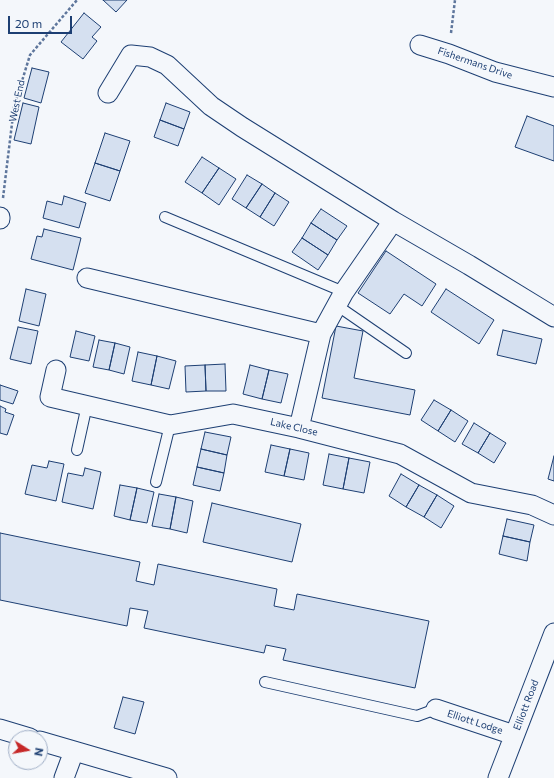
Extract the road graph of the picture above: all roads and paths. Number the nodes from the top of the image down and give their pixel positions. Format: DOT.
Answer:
graph roads {
  1 [pos="76,0"];
  2 [pos="455,0"];
  3 [pos="420,45"];
  4 [pos="449,54"];
  5 [pos="554,87"];
  6 [pos="108,93"];
  7 [pos="164,217"];
  8 [pos="0,218"];
  9 [pos="393,221"];
  10 [pos="87,278"];
  11 [pos="340,299"];
  12 [pos="554,317"];
  13 [pos="321,334"];
  14 [pos="406,353"];
  15 [pos="56,370"];
  16 [pos="87,406"];
  17 [pos="170,425"];
  18 [pos="300,428"];
  19 [pos="77,450"];
  20 [pos="156,482"];
  21 [pos="554,515"];
  22 [pos="554,633"];
  23 [pos="265,682"];
  24 [pos="436,709"];
  25 [pos="514,735"];
  26 [pos="48,743"];
  27 [pos="74,751"];
  28 [pos="64,778"];
  29 [pos="167,778"];
  30 [pos="498,778"];
  1 -- 8 [label="path, West End"];
  2 -- 4 [label="path"];
  3 -- 4 [label="street, Fishermans Drive"];
  4 -- 5 [label="street, Fishermans Drive"];
  6 -- 9 [label="street"];
  7 -- 11 [label="lane"];
  9 -- 11 [label="street"];
  9 -- 12 [label="street"];
  10 -- 13 [label="street"];
  11 -- 13 [label="street"];
  11 -- 14 [label="lane"];
  13 -- 18 [label="street"];
  15 -- 16 [label="street, Lake Close"];
  16 -- 17 [label="street, Lake Close"];
  16 -- 19 [label="lane"];
  17 -- 18 [label="street, Lake Close"];
  17 -- 20 [label="lane"];
  18 -- 21 [label="street, Lake Close"];
  22 -- 25 [label="street, Elliott Road"];
  23 -- 24 [label="lane"];
  24 -- 25 [label="street, Elliott Lodge"];
  25 -- 30 [label="street, Elliott Road"];
  26 -- 27 [label="street"];
  27 -- 28 [label="street"];
  27 -- 29 [label="street"];
}
